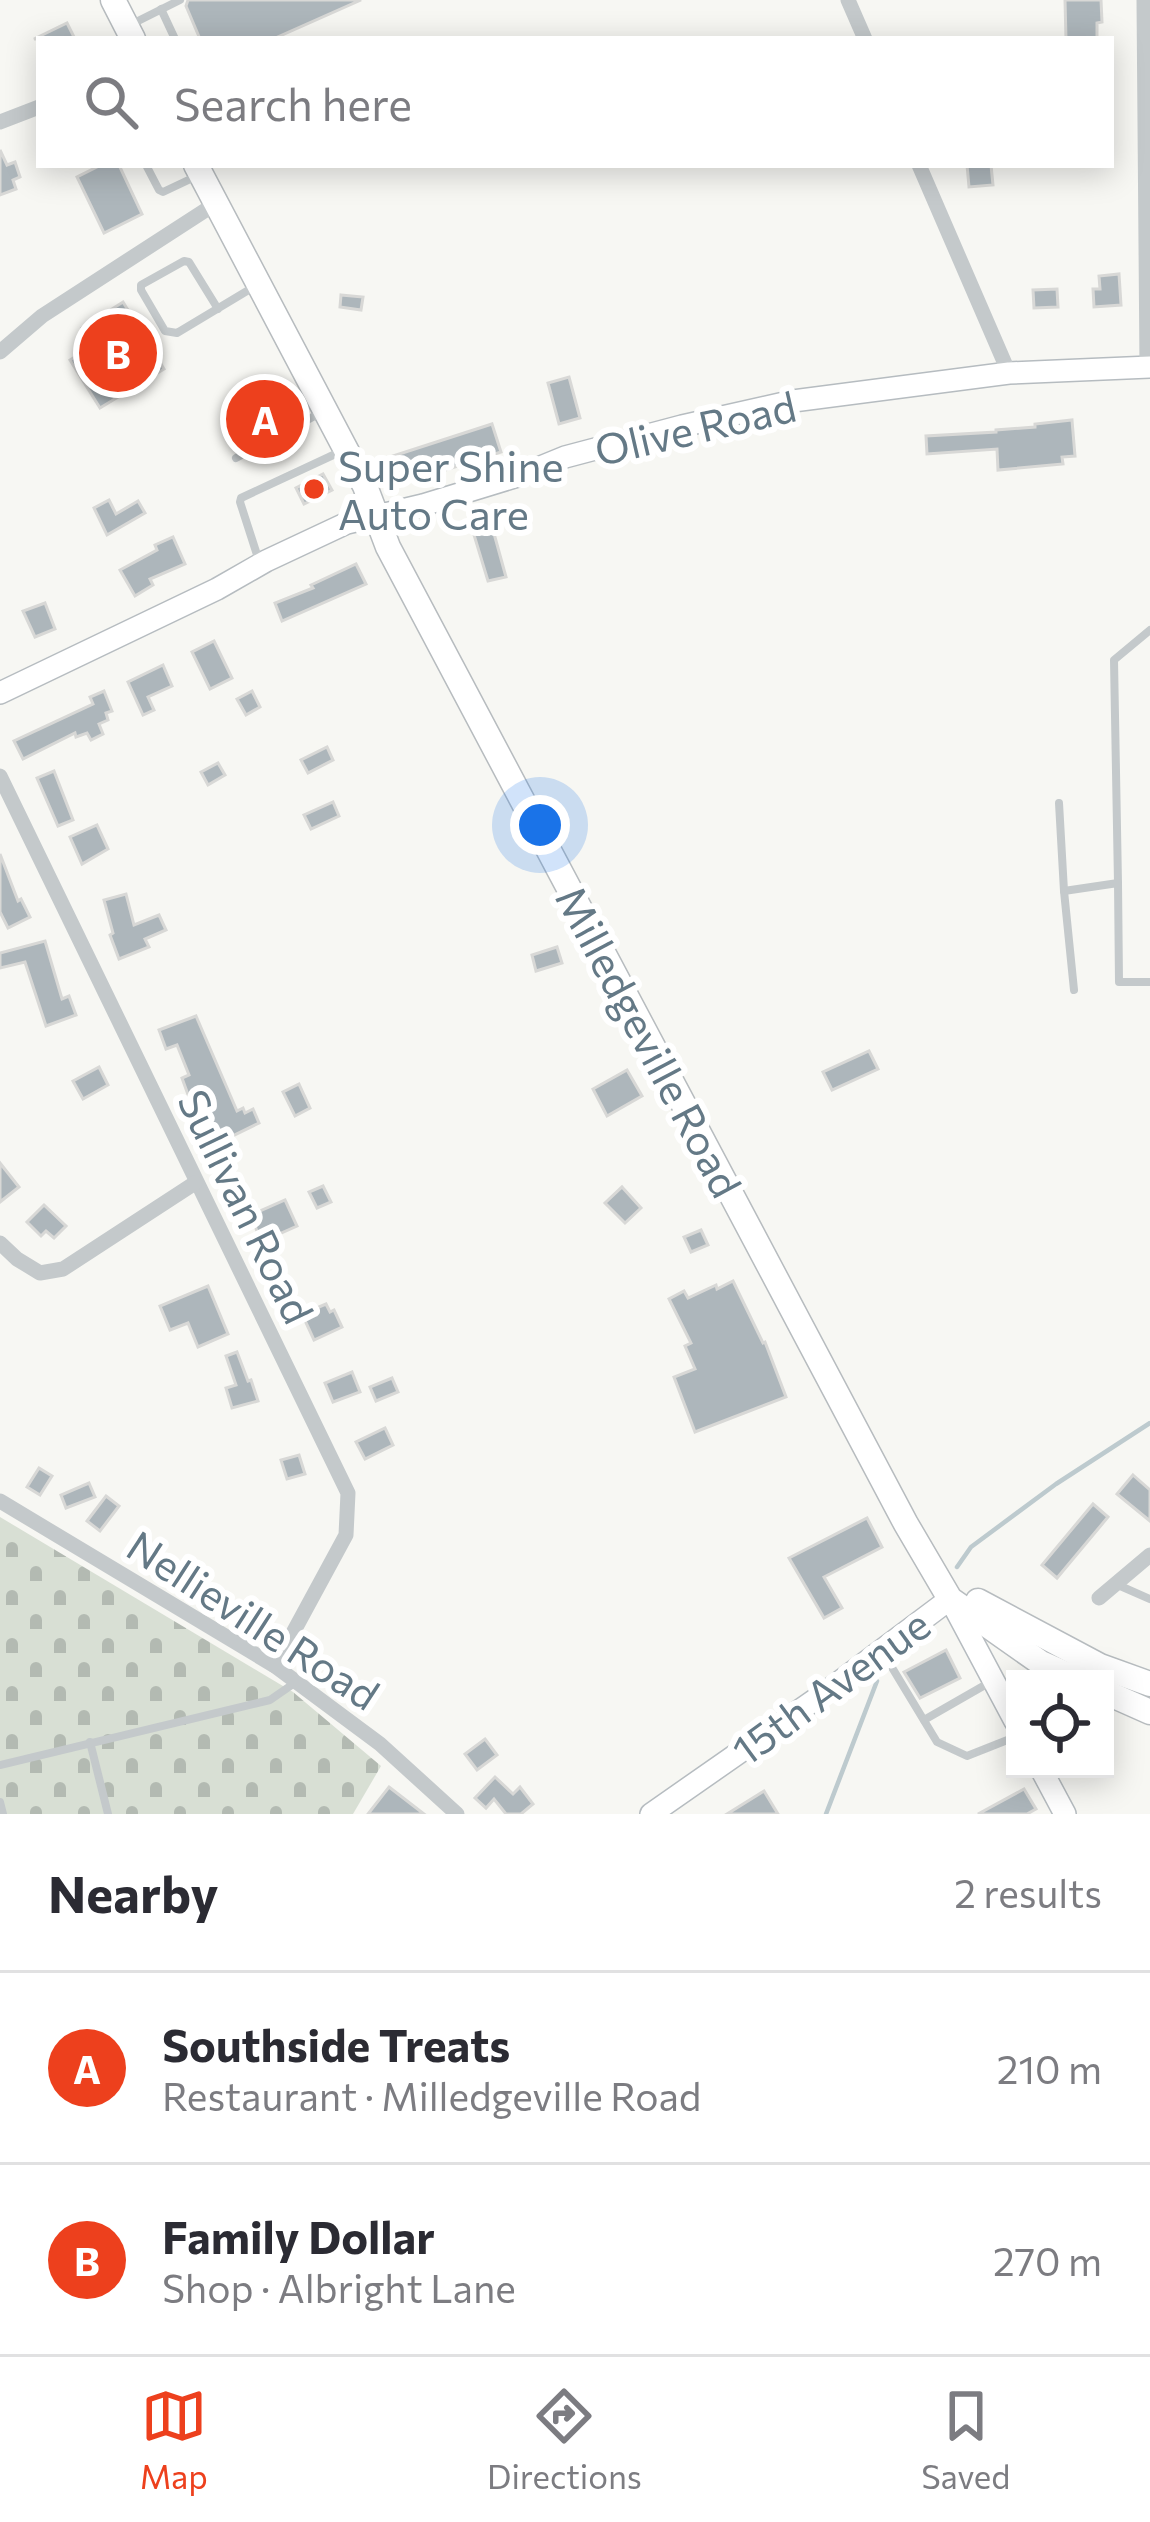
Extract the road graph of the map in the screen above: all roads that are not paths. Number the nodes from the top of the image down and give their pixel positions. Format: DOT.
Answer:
graph roads {
  1 [pos="113,0"];
  2 [pos="180,0"];
  3 [pos="848,0"];
  4 [pos="1144,0"];
  5 [pos="161,10"];
  6 [pos="130,33"];
  7 [pos="174,36"];
  8 [pos="864,36"];
  9 [pos="36,108"];
  10 [pos="0,122"];
  11 [pos="147,168"];
  12 [pos="920,168"];
  13 [pos="198,170"];
  14 [pos="215,204"];
  15 [pos="258,285"];
  16 [pos="218,309"];
  17 [pos="0,352"];
  18 [pos="1148,368"];
  19 [pos="1009,374"];
  20 [pos="325,410"];
  21 [pos="345,449"];
  22 [pos="236,458"];
  23 [pos="376,517"];
  24 [pos="260,565"];
  25 [pos="1150,630"];
  26 [pos="0,693"];
  27 [pos="0,776"];
  28 [pos="1059,802"];
  29 [pos="1118,883"];
  30 [pos="1064,891"];
  31 [pos="1150,982"];
  32 [pos="1074,990"];
  33 [pos="195,1183"];
  34 [pos="0,1243"];
  35 [pos="0,1501"];
  36 [pos="1150,1556"];
  37 [pos="935,1574"];
  38 [pos="1116,1584"];
  39 [pos="1099,1598"];
  40 [pos="1150,1598"];
  41 [pos="950,1599"];
  42 [pos="882,1651"];
  43 [pos="275,1666"];
  44 [pos="1056,1670"];
  45 [pos="993,1680"];
  46 [pos="296,1682"];
  47 [pos="1150,1684"];
  48 [pos="1114,1696"];
  49 [pos="1006,1704"];
  50 [pos="1150,1712"];
  51 [pos="924,1720"];
  52 [pos="1006,1741"];
  53 [pos="90,1742"];
  54 [pos="0,1765"];
  55 [pos="1045,1778"];
  56 [pos="0,1802"];
  57 [pos="1061,1812"];
  58 [pos="3,1814"];
  59 [pos="108,1814"];
  60 [pos="457,1814"];
  61 [pos="651,1814"];
  1 -- 6 [label="main road"];
  2 -- 5 [label="lane"];
  3 -- 8 [label="street"];
  4 -- 18 [label="street"];
  5 -- 6 [label="lane"];
  5 -- 7 [label="lane"];
  9 -- 10 [label="street"];
  11 -- 13 [label="lane"];
  12 -- 19 [label="street"];
  13 -- 14 [label="main road, Milledgeville Road"];
  14 -- 15 [label="main road, Milledgeville Road"];
  14 -- 17 [label="street"];
  15 -- 16 [label="lane"];
  15 -- 20 [label="main road, Milledgeville Road"];
  16 -- 16 [label="lane"];
  18 -- 19 [label="street, Olive Road"];
  19 -- 23 [label="street, Olive Road"];
  20 -- 21 [label="main road, Milledgeville Road"];
  20 -- 22 [label="lane"];
  21 -- 23 [label="main road, Milledgeville Road"];
  21 -- 24 [label="lane"];
  23 -- 24 [label="street, Olive Road"];
  23 -- 37 [label="main road, Milledgeville Road"];
  24 -- 26 [label="street, Olive Road"];
  25 -- 29 [label="lane"];
  27 -- 33 [label="street, Sullivan Road"];
  28 -- 30 [label="lane"];
  29 -- 30 [label="lane"];
  29 -- 31 [label="lane"];
  30 -- 32 [label="lane"];
  33 -- 34 [label="street"];
  33 -- 43 [label="street, Sullivan Road"];
  35 -- 43 [label="street, Nellieville Road"];
  36 -- 38 [label="street"];
  37 -- 41 [label="main road, Milledgeville Road"];
  37 -- 47 [label="main road"];
  38 -- 39 [label="street"];
  38 -- 40 [label="lane"];
  41 -- 42 [label="street, 15th Avenue"];
  41 -- 44 [label="main road"];
  41 -- 45 [label="street, Milledgeville Road"];
  42 -- 51 [label="lane"];
  42 -- 61 [label="street, 15th Avenue"];
  43 -- 46 [label="street, Nellieville Road"];
  45 -- 49 [label="street, Milledgeville Road"];
  45 -- 51 [label="lane"];
  46 -- 53 [label="lane"];
  46 -- 60 [label="street, Nellieville Road"];
  48 -- 50 [label="main road"];
  51 -- 52 [label="lane"];
  53 -- 54 [label="lane"];
  53 -- 59 [label="lane"];
  55 -- 57 [label="street"];
  56 -- 58 [label="lane"];
}
